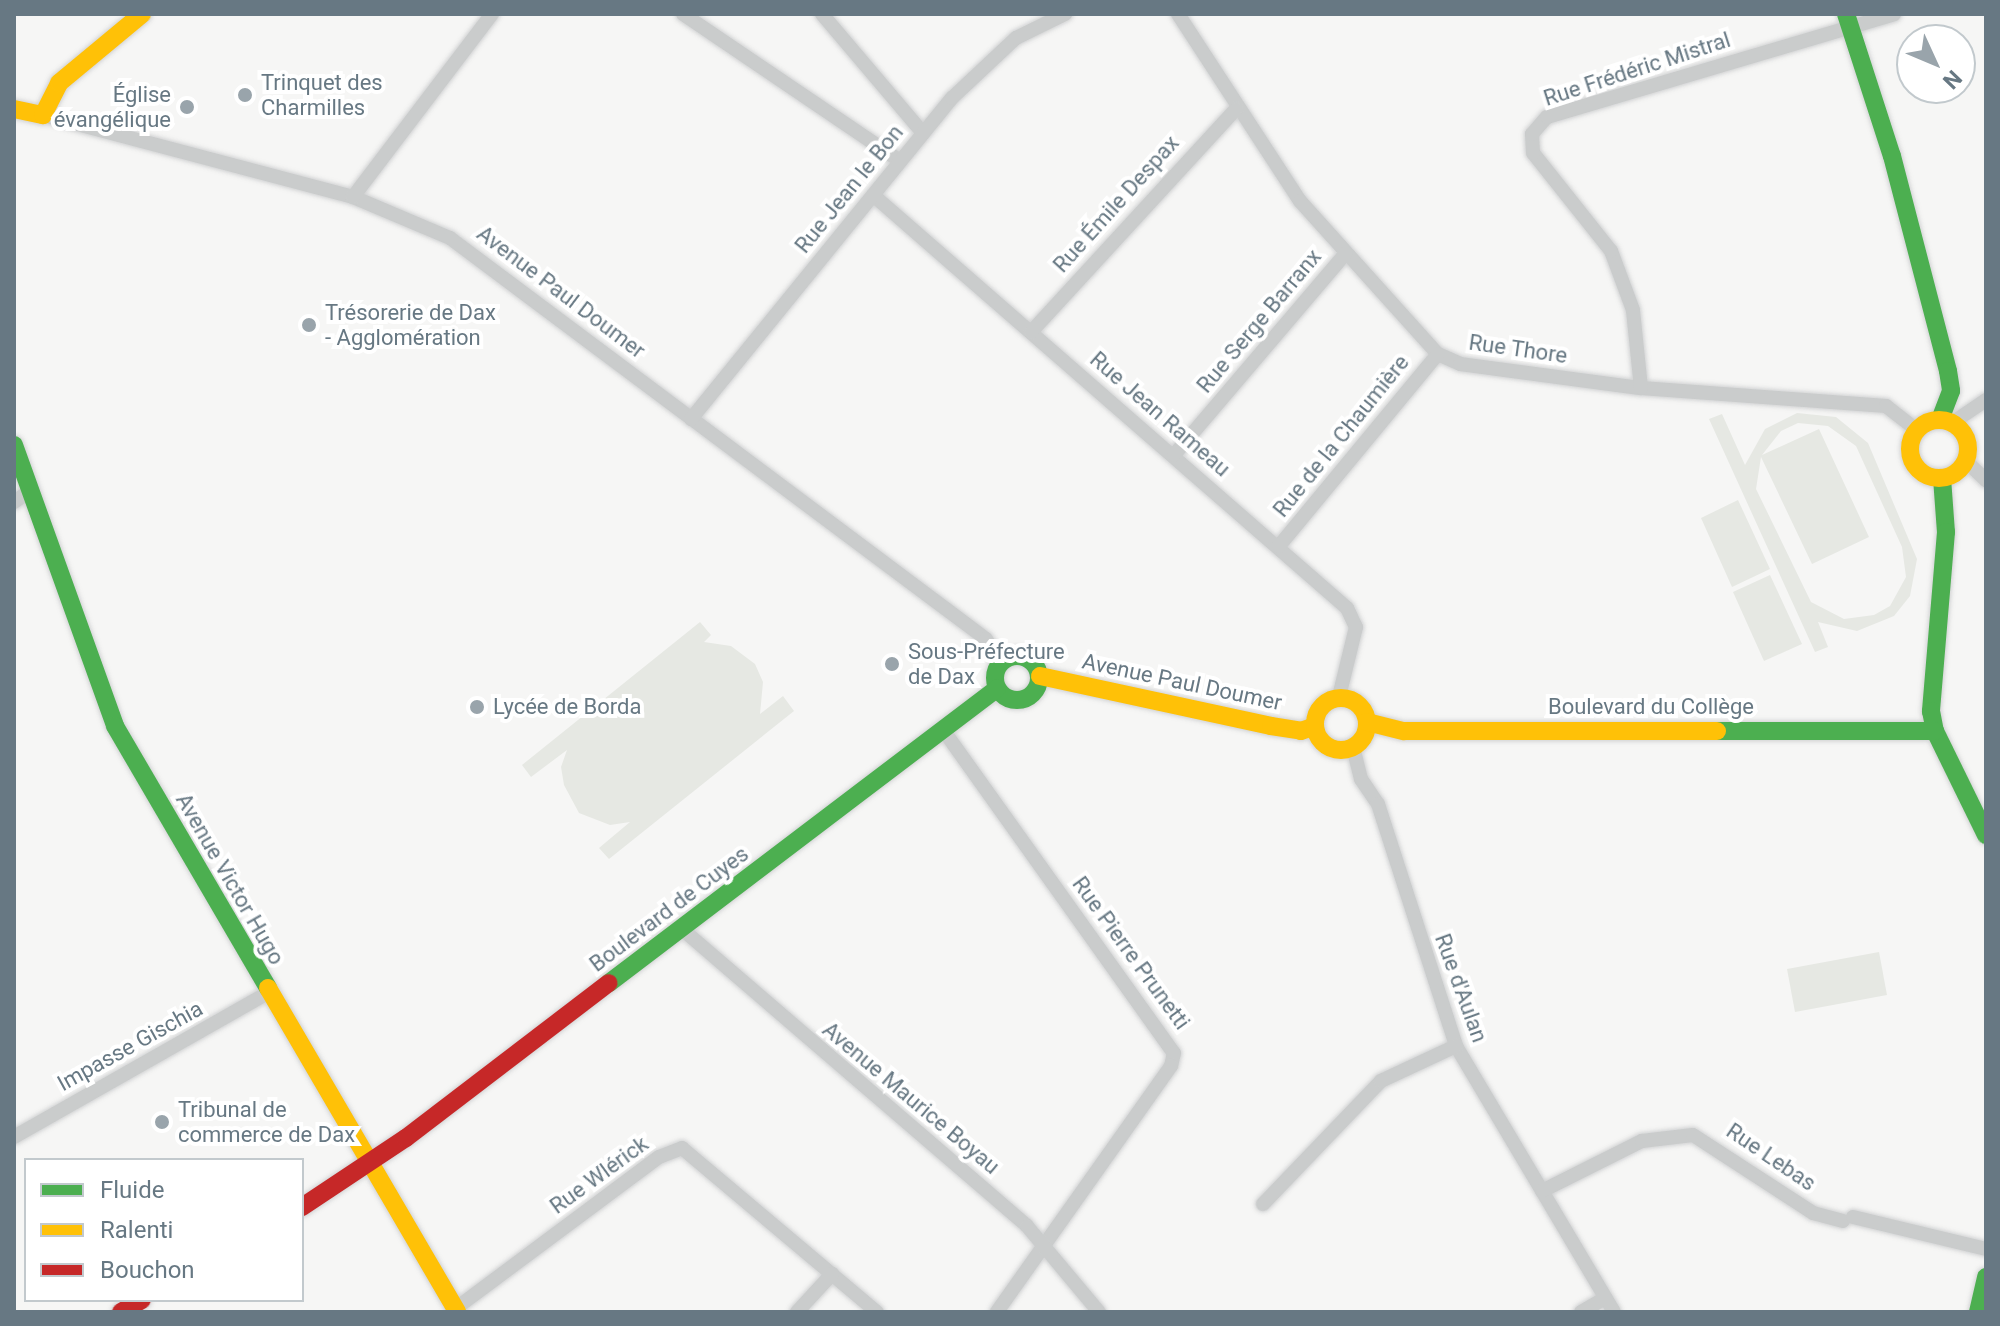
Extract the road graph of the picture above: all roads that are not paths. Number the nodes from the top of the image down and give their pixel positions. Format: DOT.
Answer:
graph roads {
  1 [pos="142,14"];
  2 [pos="492,14"];
  3 [pos="683,14"];
  4 [pos="822,14"];
  5 [pos="1065,14"];
  6 [pos="1178,14"];
  7 [pos="1894,14"];
  8 [pos="1848,20"];
  9 [pos="14,109"];
  10 [pos="1236,109"];
  11 [pos="43,115"];
  12 [pos="923,133"];
  13 [pos="900,161"];
  14 [pos="873,195"];
  15 [pos="353,197"];
  16 [pos="1346,253"];
  17 [pos="1031,332"];
  18 [pos="1438,354"];
  19 [pos="1641,388"];
  20 [pos="1986,400"];
  21 [pos="691,419"];
  22 [pos="1946,421"];
  23 [pos="1917,430"];
  24 [pos="14,445"];
  25 [pos="1174,455"];
  26 [pos="1966,461"];
  27 [pos="1942,478"];
  28 [pos="1986,480"];
  29 [pos="31,490"];
  30 [pos="14,502"];
  31 [pos="1279,546"];
  32 [pos="1000,663"];
  33 [pos="1040,676"];
  34 [pos="997,688"];
  35 [pos="1339,697"];
  36 [pos="1367,722"];
  37 [pos="1315,726"];
  38 [pos="944,731"];
  39 [pos="1935,731"];
  40 [pos="1353,747"];
  41 [pos="1986,835"];
  42 [pos="682,929"];
  43 [pos="268,993"];
  44 [pos="1456,1046"];
  45 [pos="14,1137"];
  46 [pos="369,1166"];
  47 [pos="1542,1191"];
  48 [pos="1263,1204"];
  49 [pos="304,1206"];
  50 [pos="1047,1244"];
  51 [pos="1986,1249"];
  52 [pos="832,1274"];
  53 [pos="1986,1277"];
  54 [pos="1605,1298"];
  55 [pos="456,1311"];
  56 [pos="797,1312"];
  57 [pos="877,1312"];
  58 [pos="997,1312"];
  59 [pos="1099,1312"];
  60 [pos="1581,1312"];
  61 [pos="1614,1312"];
  62 [pos="1978,1312"];
  1 -- 11 [label="street"];
  2 -- 15 [label="street"];
  3 -- 13 [label="street"];
  4 -- 12 [label="street"];
  5 -- 12 [label="street, Rue Jean le Bon"];
  6 -- 10 [label="street, Rue Thore"];
  7 -- 8 [label="street, Rue Frédéric Mistral"];
  8 -- 19 [label="street, Rue Frédéric Mistral"];
  8 -- 22 [label="street"];
  9 -- 11 [label="street, Avenue Paul Doumer"];
  10 -- 16 [label="street, Rue Thore"];
  10 -- 17 [label="street, Rue Émile Despax"];
  11 -- 15 [label="street, Avenue Paul Doumer"];
  12 -- 13 [label="street, Rue Jean le Bon"];
  13 -- 14 [label="street, Rue Jean le Bon"];
  14 -- 17 [label="street, Rue Jean Rameau"];
  14 -- 21 [label="street, Rue Jean le Bon"];
  15 -- 21 [label="street, Avenue Paul Doumer"];
  16 -- 18 [label="street, Rue Thore"];
  16 -- 25 [label="street, Rue Serge Barranx"];
  17 -- 25 [label="street, Rue Jean Rameau"];
  18 -- 19 [label="street, Rue Thore"];
  18 -- 31 [label="street, Rue de la Chaumière"];
  19 -- 23 [label="street, Rue Thore"];
  20 -- 22 [label="street"];
  21 -- 32 [label="street, Avenue Paul Doumer"];
  22 -- 23 [label="street"];
  22 -- 26 [label="street"];
  23 -- 27 [label="street"];
  24 -- 29 [label="street, Avenue Victor Hugo"];
  25 -- 31 [label="street, Rue Jean Rameau"];
  26 -- 27 [label="street"];
  26 -- 28 [label="street"];
  27 -- 39 [label="street"];
  29 -- 30 [label="street"];
  29 -- 43 [label="street, Avenue Victor Hugo"];
  31 -- 35 [label="street, Rue Jean Rameau"];
  32 -- 33 [label="street"];
  32 -- 34 [label="street"];
  33 -- 34 [label="street"];
  33 -- 37 [label="street, Avenue Paul Doumer"];
  34 -- 38 [label="street, Boulevard de Cuyes"];
  35 -- 36 [label="street"];
  35 -- 37 [label="street"];
  36 -- 39 [label="street, Boulevard du Collège"];
  36 -- 40 [label="street"];
  37 -- 40 [label="street"];
  38 -- 42 [label="street, Boulevard de Cuyes"];
  38 -- 50 [label="street, Rue Pierre Prunetti"];
  39 -- 41 [label="street"];
  40 -- 44 [label="street, Rue d'Aulan"];
  42 -- 46 [label="street, Boulevard de Cuyes"];
  42 -- 50 [label="street, Avenue Maurice Boyau"];
  43 -- 45 [label="street, Impasse Gischia"];
  43 -- 46 [label="street, Avenue Victor Hugo"];
  44 -- 47 [label="street, Rue d'Aulan"];
  44 -- 48 [label="street"];
  46 -- 49 [label="street, Boulevard de Cuyes"];
  46 -- 55 [label="street, Avenue Victor Hugo"];
  47 -- 51 [label="street, Rue Lebas"];
  47 -- 54 [label="street, Rue d'Aulan"];
  50 -- 58 [label="street"];
  50 -- 59 [label="street, Avenue Maurice Boyau"];
  52 -- 55 [label="street, Rue Wlérick"];
  52 -- 56 [label="street"];
  52 -- 57 [label="street, Rue Wlérick"];
  53 -- 62 [label="street"];
  54 -- 60 [label="street"];
  54 -- 61 [label="street, Rue d'Aulan"];
}
